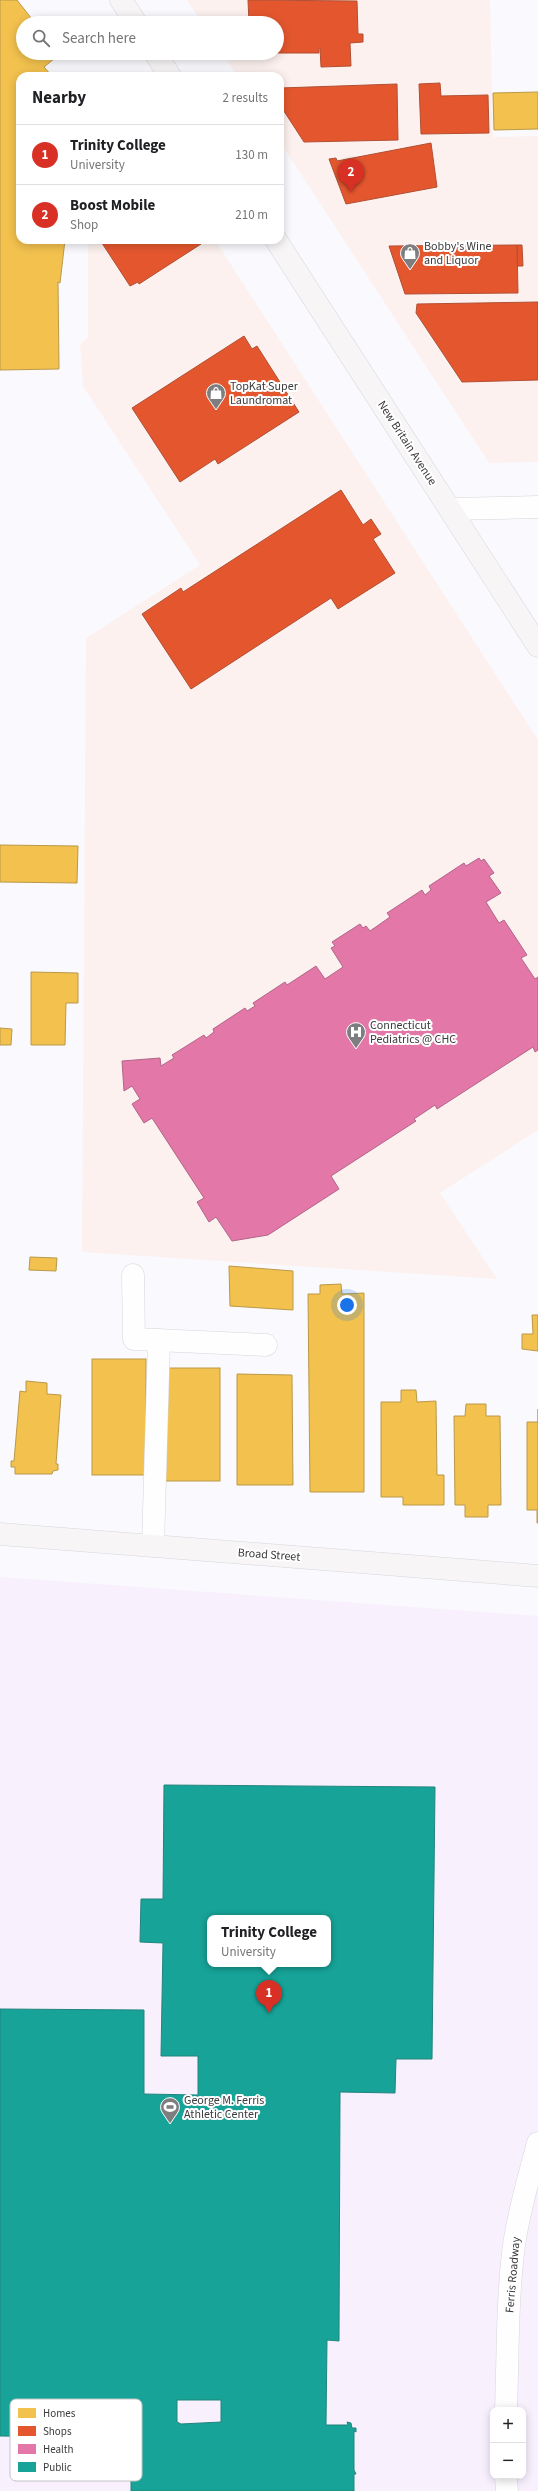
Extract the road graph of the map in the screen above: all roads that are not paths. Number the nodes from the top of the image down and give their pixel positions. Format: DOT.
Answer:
graph roads {
  1 [pos="121,0"];
  2 [pos="131,16"];
  3 [pos="160,60"];
  4 [pos="167,72"];
  5 [pos="279,244"];
  6 [pos="538,507"];
  7 [pos="450,509"];
  8 [pos="538,646"];
  9 [pos="133,1276"];
  10 [pos="159,1340"];
  11 [pos="266,1345"];
  12 [pos="0,1534"];
  13 [pos="153,1546"];
  14 [pos="538,1576"];
  15 [pos="538,2143"];
  16 [pos="506,2407"];
  17 [pos="506,2479"];
  18 [pos="507,2491"];
  1 -- 2 [label="main road"];
  3 -- 4 [label="main road"];
  5 -- 7 [label="main road, New Britain Avenue"];
  6 -- 7 [label="street"];
  7 -- 8 [label="main road, New Britain Avenue"];
  9 -- 10 [label="street"];
  10 -- 11 [label="street"];
  10 -- 13 [label="street"];
  12 -- 13 [label="main road, Broad Street"];
  13 -- 14 [label="main road, Broad Street"];
  15 -- 16 [label="street, Ferris Roadway"];
  17 -- 18 [label="street"];
}
